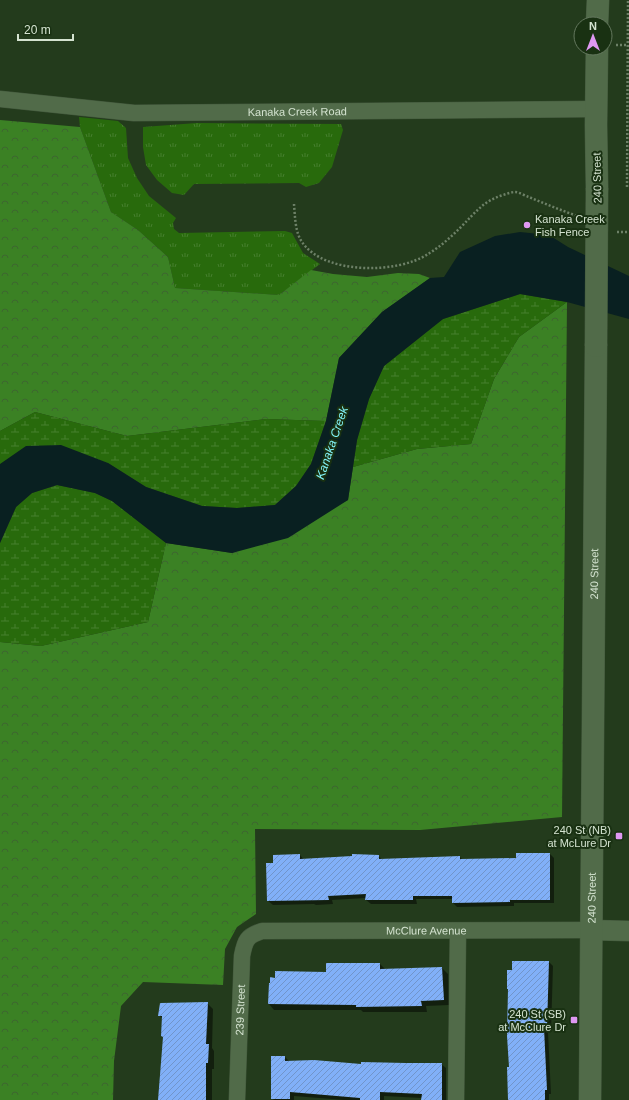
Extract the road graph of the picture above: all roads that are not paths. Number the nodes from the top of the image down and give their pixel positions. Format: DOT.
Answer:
graph roads {
  1 [pos="598,0"];
  2 [pos="597,16"];
  3 [pos="597,56"];
  4 [pos="0,99"];
  5 [pos="596,109"];
  6 [pos="591,930"];
  7 [pos="262,931"];
  8 [pos="458,931"];
  9 [pos="629,932"];
  10 [pos="237,1100"];
  11 [pos="456,1100"];
  12 [pos="590,1100"];
  1 -- 2 [label="main road"];
  3 -- 5 [label="main road, 240 Street"];
  4 -- 5 [label="street, Kanaka Creek Road"];
  5 -- 6 [label="main road, 240 Street, bridge"];
  6 -- 8 [label="street, McClure Avenue"];
  6 -- 9 [label="street"];
  6 -- 12 [label="main road, 240 Street"];
  7 -- 8 [label="street, McClure Avenue"];
  7 -- 10 [label="street, 239 Street"];
  8 -- 11 [label="street"];
}
